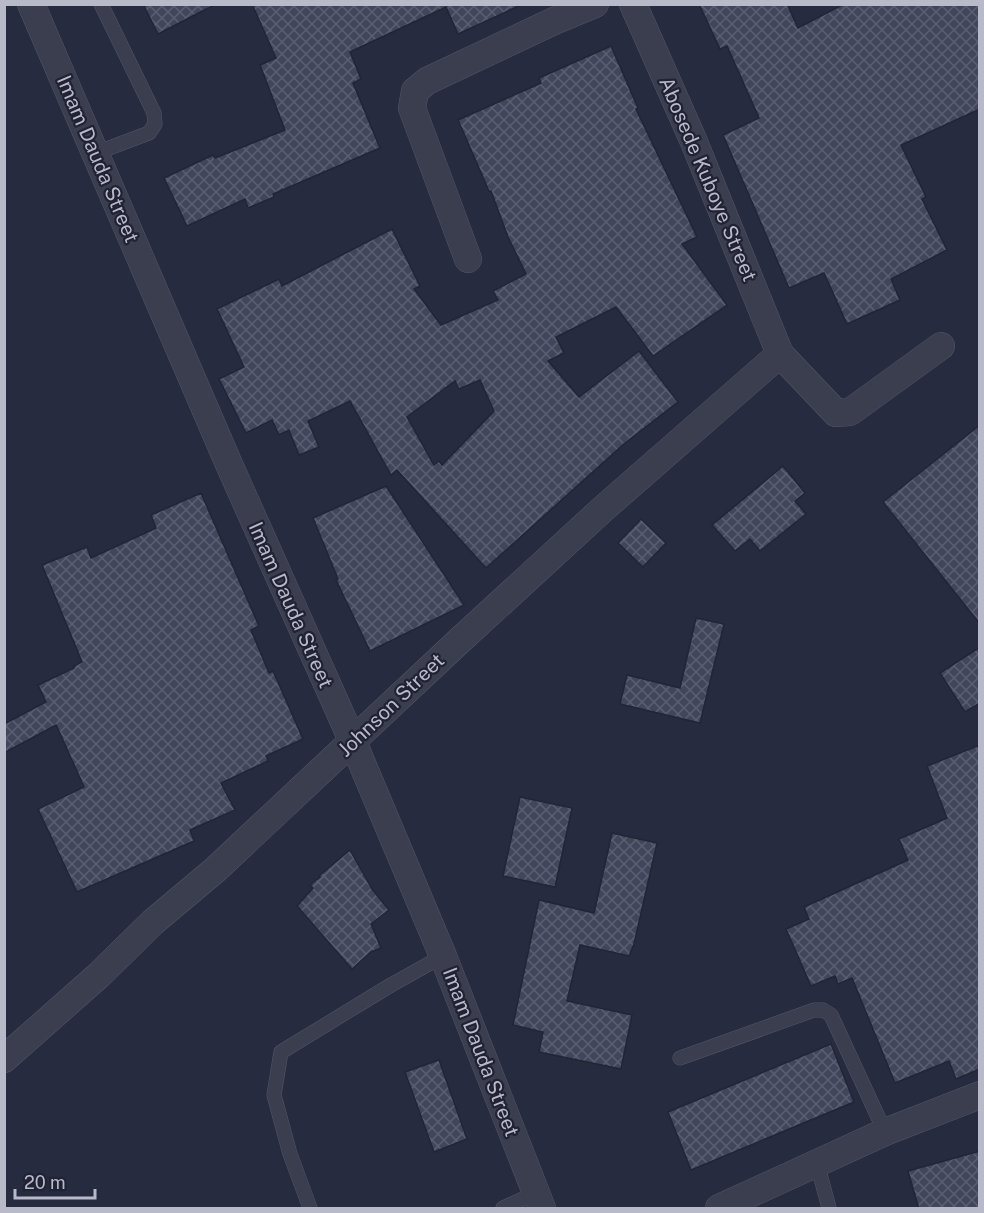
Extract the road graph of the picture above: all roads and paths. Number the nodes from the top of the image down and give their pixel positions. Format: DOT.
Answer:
graph roads {
  1 [pos="31,4"];
  2 [pos="102,4"];
  3 [pos="596,4"];
  4 [pos="633,4"];
  5 [pos="96,153"];
  6 [pos="468,259"];
  7 [pos="941,346"];
  8 [pos="780,354"];
  9 [pos="353,742"];
  10 [pos="443,956"];
  11 [pos="680,1058"];
  12 [pos="4,1059"];
  13 [pos="980,1095"];
  14 [pos="885,1132"];
  15 [pos="817,1163"];
  16 [pos="539,1201"];
  17 [pos="310,1209"];
  18 [pos="503,1209"];
  19 [pos="719,1209"];
  20 [pos="829,1209"];
  1 -- 5 [label="street, Imam Dauda Street"];
  2 -- 5 [label="lane"];
  3 -- 6 [label="street"];
  4 -- 8 [label="street, Abosede Kuboye Street"];
  5 -- 9 [label="street, Imam Dauda Street"];
  7 -- 8 [label="street"];
  8 -- 9 [label="street, Johnson Street"];
  9 -- 10 [label="street, Imam Dauda Street"];
  9 -- 12 [label="street, Johnson Street"];
  10 -- 16 [label="street, Imam Dauda Street"];
  10 -- 17 [label="lane"];
  11 -- 14 [label="lane"];
  13 -- 14 [label="street"];
  14 -- 15 [label="street"];
  15 -- 19 [label="street"];
  15 -- 20 [label="lane"];
  16 -- 18 [label="lane"];
}
